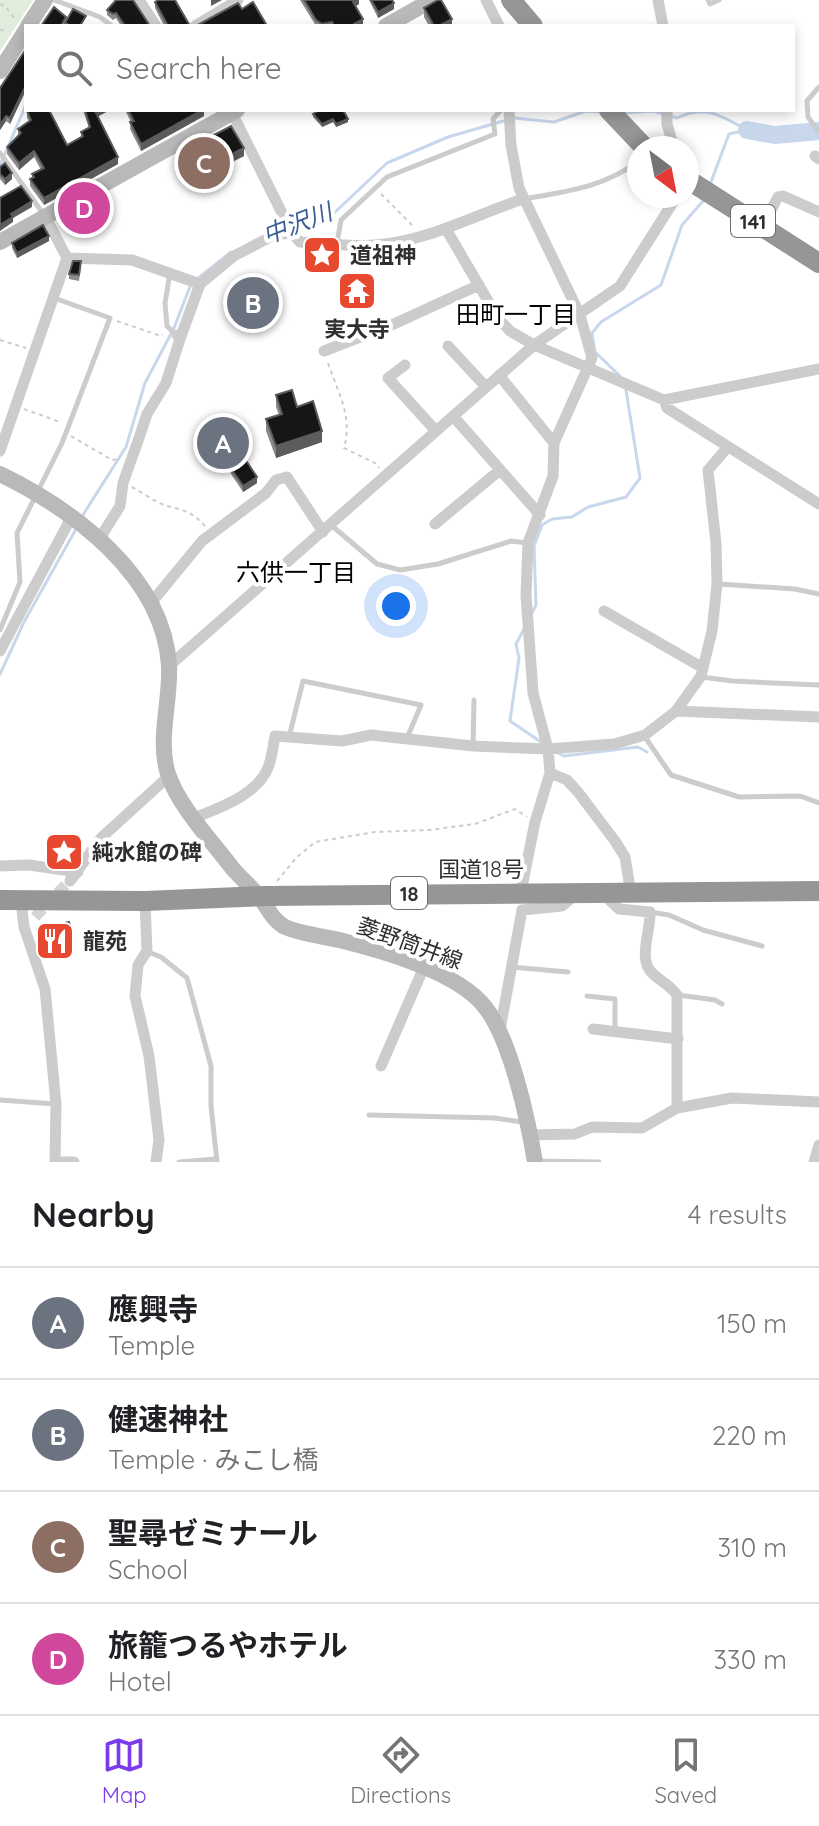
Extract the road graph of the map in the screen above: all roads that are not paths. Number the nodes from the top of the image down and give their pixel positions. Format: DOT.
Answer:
graph roads {
  1 [pos="45,0"];
  2 [pos="54,0"];
  3 [pos="139,0"];
  4 [pos="238,0"];
  5 [pos="432,0"];
  6 [pos="486,0"];
  7 [pos="511,0"];
  8 [pos="658,0"];
  9 [pos="708,0"];
  10 [pos="719,0"];
  11 [pos="25,24"];
  12 [pos="109,24"];
  13 [pos="155,24"];
  14 [pos="198,24"];
  15 [pos="390,24"];
  16 [pos="500,24"];
  17 [pos="531,24"];
  18 [pos="663,24"];
  19 [pos="24,25"];
  20 [pos="0,71"];
  21 [pos="819,87"];
  22 [pos="234,112"];
  23 [pos="611,112"];
  24 [pos="667,112"];
  25 [pos="508,115"];
  26 [pos="210,116"];
  27 [pos="819,132"];
  28 [pos="634,136"];
  29 [pos="672,136"];
  30 [pos="0,153"];
  31 [pos="627,170"];
  32 [pos="699,187"];
  33 [pos="523,199"];
  34 [pos="669,208"];
  35 [pos="819,212"];
  36 [pos="45,216"];
  37 [pos="762,227"];
  38 [pos="446,229"];
  39 [pos="292,230"];
  40 [pos="0,242"];
  41 [pos="337,243"];
  42 [pos="67,258"];
  43 [pos="819,263"];
  44 [pos="170,273"];
  45 [pos="195,283"];
  46 [pos="479,285"];
  47 [pos="53,298"];
  48 [pos="580,315"];
  49 [pos="179,337"];
  50 [pos="534,345"];
  51 [pos="448,346"];
  52 [pos="324,351"];
  53 [pos="405,365"];
  54 [pos="590,368"];
  55 [pos="819,369"];
  56 [pos="499,375"];
  57 [pos="486,387"];
  58 [pos="664,400"];
  59 [pos="453,416"];
  60 [pos="436,431"];
  61 [pos="554,443"];
  62 [pos="727,448"];
  63 [pos="0,451"];
  64 [pos="500,470"];
  65 [pos="0,474"];
  66 [pos="38,493"];
  67 [pos="819,504"];
  68 [pos="540,515"];
  69 [pos="76,522"];
  70 [pos="435,524"];
  71 [pos="327,528"];
  72 [pos="100,538"];
  73 [pos="528,543"];
  74 [pos="717,584"];
  75 [pos="819,594"];
  76 [pos="151,603"];
  77 [pos="604,611"];
  78 [pos="0,630"];
  79 [pos="0,651"];
  80 [pos="169,666"];
  81 [pos="702,672"];
  82 [pos="819,685"];
  83 [pos="474,700"];
  84 [pos="676,711"];
  85 [pos="819,717"];
  86 [pos="645,735"];
  87 [pos="289,737"];
  88 [pos="406,739"];
  89 [pos="473,746"];
  90 [pos="548,749"];
  91 [pos="550,773"];
  92 [pos="169,776"];
  93 [pos="819,803"];
  94 [pos="194,818"];
  95 [pos="0,866"];
  96 [pos="819,891"];
  97 [pos="521,892"];
  98 [pos="577,894"];
  99 [pos="631,894"];
  100 [pos="604,895"];
  101 [pos="262,896"];
  102 [pos="0,900"];
  103 [pos="21,901"];
  104 [pos="145,901"];
  105 [pos="650,912"];
  106 [pos="35,917"];
  107 [pos="24,927"];
  108 [pos="762,946"];
  109 [pos="147,951"];
  110 [pos="424,967"];
  111 [pos="510,967"];
  112 [pos="568,972"];
  113 [pos="677,995"];
  114 [pos="587,996"];
  115 [pos="722,1004"];
  116 [pos="593,1029"];
  117 [pos="500,1031"];
  118 [pos="615,1032"];
  119 [pos="678,1039"];
  120 [pos="381,1066"];
  121 [pos="0,1100"];
  122 [pos="819,1102"];
  123 [pos="56,1104"];
  124 [pos="677,1108"];
  125 [pos="369,1115"];
  126 [pos="528,1129"];
  127 [pos="819,1145"];
  128 [pos="217,1160"];
  129 [pos="535,1161"];
  130 [pos="55,1162"];
  131 [pos="74,1162"];
  132 [pos="156,1162"];
  133 [pos="179,1162"];
  134 [pos="599,1162"];
  135 [pos="814,1162"];
  1 -- 11 [label="street"];
  2 -- 12 [label="lane"];
  3 -- 13 [label="street"];
  4 -- 14 [label="street"];
  5 -- 15 [label="street"];
  6 -- 16 [label="street"];
  7 -- 17 [label="highway"];
  8 -- 18 [label="street"];
  9 -- 10 [label="lane"];
  19 -- 20 [label="street"];
  21 -- 27 [label="lane"];
  22 -- 26 [label="street"];
  22 -- 39 [label="street"];
  23 -- 28 [label="highway"];
  24 -- 29 [label="street"];
  25 -- 33 [label="street"];
  25 -- 41 [label="lane"];
  26 -- 36 [label="street"];
  30 -- 36 [label="lane"];
  31 -- 33 [label="lane"];
  32 -- 37 [label="highway, 141"];
  33 -- 38 [label="street"];
  33 -- 48 [label="street"];
  34 -- 48 [label="street"];
  35 -- 37 [label="street"];
  36 -- 40 [label="street"];
  36 -- 42 [label="street"];
  37 -- 43 [label="highway, 141"];
  38 -- 41 [label="street"];
  38 -- 46 [label="street"];
  39 -- 41 [label="street"];
  39 -- 45 [label="street"];
  42 -- 44 [label="street"];
  42 -- 47 [label="street"];
  44 -- 45 [label="street"];
  44 -- 49 [label="lane"];
  45 -- 49 [label="street"];
  46 -- 50 [label="street"];
  46 -- 52 [label="street"];
  47 -- 63 [label="street"];
  47 -- 66 [label="lane"];
  48 -- 50 [label="street"];
  48 -- 54 [label="street"];
  49 -- 72 [label="street"];
  50 -- 54 [label="street"];
  50 -- 56 [label="street"];
  51 -- 57 [label="street"];
  53 -- 60 [label="street"];
  54 -- 58 [label="street"];
  54 -- 61 [label="street"];
  55 -- 58 [label="street"];
  56 -- 57 [label="street"];
  56 -- 61 [label="street"];
  57 -- 59 [label="street"];
  58 -- 62 [label="street"];
  59 -- 60 [label="street"];
  59 -- 64 [label="street"];
  60 -- 71 [label="street"];
  61 -- 68 [label="street"];
  62 -- 67 [label="street"];
  62 -- 74 [label="street"];
  64 -- 68 [label="street"];
  64 -- 70 [label="street"];
  65 -- 66 [label="street"];
  66 -- 69 [label="street"];
  66 -- 78 [label="lane"];
  68 -- 73 [label="street"];
  69 -- 72 [label="street"];
  69 -- 79 [label="street"];
  71 -- 73 [label="lane"];
  71 -- 76 [label="street"];
  71 -- 80 [label="street"];
  72 -- 76 [label="street"];
  73 -- 90 [label="street"];
  74 -- 75 [label="lane"];
  74 -- 81 [label="street"];
  76 -- 80 [label="street"];
  77 -- 81 [label="street"];
  80 -- 92 [label="street"];
  81 -- 82 [label="lane"];
  81 -- 84 [label="street"];
  83 -- 89 [label="lane"];
  84 -- 85 [label="street"];
  84 -- 86 [label="street"];
  86 -- 90 [label="street"];
  86 -- 93 [label="lane"];
  87 -- 88 [label="street"];
  87 -- 88 [label="lane"];
  87 -- 94 [label="street"];
  88 -- 89 [label="street"];
  89 -- 90 [label="street"];
  90 -- 91 [label="street"];
  91 -- 97 [label="street"];
  91 -- 99 [label="street"];
  92 -- 94 [label="street, 菱野筒井線"];
  92 -- 95 [label="street"];
  94 -- 101 [label="street, 菱野筒井線"];
  96 -- 99 [label="highway, 国道18号 / 18"];
  97 -- 98 [label="highway, 国道18号 / 18"];
  97 -- 101 [label="highway, 国道18号 / 18"];
  98 -- 100 [label="highway, 国道18号 / 18"];
  98 -- 111 [label="street"];
  99 -- 100 [label="highway, 国道18号 / 18"];
  100 -- 105 [label="street"];
  101 -- 104 [label="highway, 国道18号 / 18"];
  101 -- 110 [label="street, 菱野筒井線"];
  102 -- 103 [label="highway, 国道18号 / 18"];
  103 -- 104 [label="highway, 国道18号 / 18"];
  103 -- 107 [label="street"];
  104 -- 109 [label="street"];
  105 -- 108 [label="lane"];
  105 -- 113 [label="street"];
  106 -- 107 [label="street"];
  107 -- 123 [label="street"];
  109 -- 128 [label="lane"];
  109 -- 132 [label="street"];
  110 -- 117 [label="street, 菱野筒井線"];
  110 -- 120 [label="street"];
  111 -- 112 [label="lane"];
  111 -- 117 [label="street"];
  113 -- 115 [label="lane"];
  113 -- 119 [label="street"];
  114 -- 118 [label="lane"];
  116 -- 118 [label="street"];
  117 -- 126 [label="street, 菱野筒井線"];
  118 -- 119 [label="street"];
  119 -- 124 [label="street"];
  121 -- 123 [label="lane"];
  122 -- 124 [label="street"];
  123 -- 130 [label="street"];
  124 -- 126 [label="street"];
  125 -- 126 [label="lane"];
  126 -- 129 [label="street, 菱野筒井線"];
  127 -- 135 [label="street"];
  128 -- 133 [label="lane"];
  129 -- 134 [label="lane"];
  130 -- 131 [label="street"];
}
